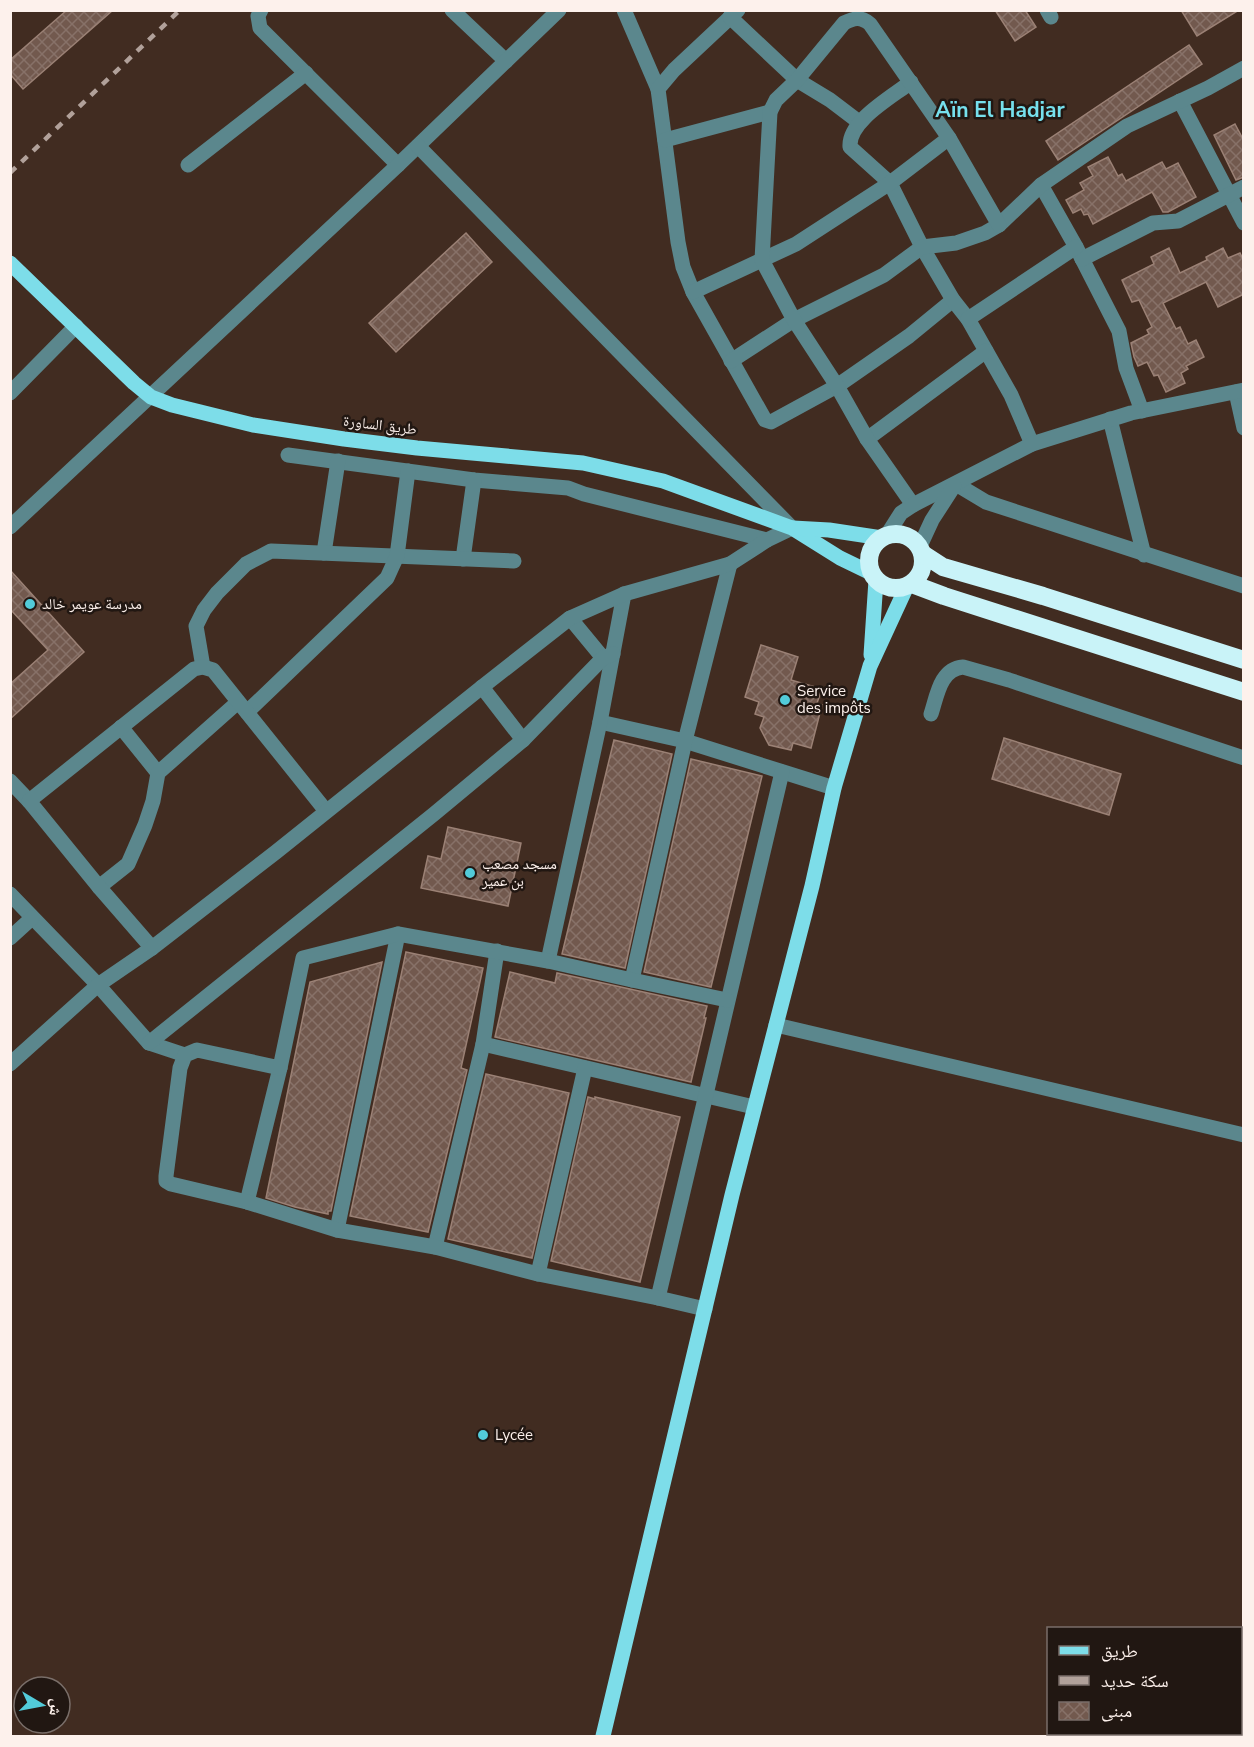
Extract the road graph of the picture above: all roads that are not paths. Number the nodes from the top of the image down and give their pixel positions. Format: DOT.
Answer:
graph roads {
  1 [pos="261,10"];
  2 [pos="452,10"];
  3 [pos="559,10"];
  4 [pos="624,10"];
  5 [pos="734,14"];
  6 [pos="506,61"];
  7 [pos="1244,68"];
  8 [pos="306,73"];
  9 [pos="797,80"];
  10 [pos="911,82"];
  11 [pos="658,89"];
  12 [pos="1180,101"];
  13 [pos="770,112"];
  14 [pos="859,122"];
  15 [pos="949,138"];
  16 [pos="665,140"];
  17 [pos="417,146"];
  18 [pos="188,165"];
  19 [pos="398,165"];
  20 [pos="890,183"];
  21 [pos="1041,185"];
  22 [pos="1244,188"];
  23 [pos="1229,195"];
  24 [pos="1244,223"];
  25 [pos="999,225"];
  26 [pos="922,246"];
  27 [pos="1079,253"];
  28 [pos="762,260"];
  29 [pos="10,263"];
  30 [pos="693,292"];
  31 [pos="953,300"];
  32 [pos="968,319"];
  33 [pos="795,320"];
  34 [pos="76,326"];
  35 [pos="986,351"];
  36 [pos="731,361"];
  37 [pos="837,386"];
  38 [pos="1240,391"];
  39 [pos="10,393"];
  40 [pos="151,397"];
  41 [pos="1142,411"];
  42 [pos="1110,419"];
  43 [pos="1244,428"];
  44 [pos="867,439"];
  45 [pos="1032,444"];
  46 [pos="288,455"];
  47 [pos="338,462"];
  48 [pos="408,471"];
  49 [pos="474,480"];
  50 [pos="956,484"];
  51 [pos="913,505"];
  52 [pos="10,527"];
  53 [pos="792,528"];
  54 [pos="884,537"];
  55 [pos="767,540"];
  56 [pos="921,550"];
  57 [pos="324,553"];
  58 [pos="1144,555"];
  59 [pos="398,556"];
  60 [pos="463,559"];
  61 [pos="514,561"];
  62 [pos="730,564"];
  63 [pos="874,576"];
  64 [pos="909,586"];
  65 [pos="1244,586"];
  66 [pos="624,594"];
  67 [pos="570,618"];
  68 [pos="608,656"];
  69 [pos="1244,660"];
  70 [pos="870,666"];
  71 [pos="203,667"];
  72 [pos="482,687"];
  73 [pos="1244,692"];
  74 [pos="243,707"];
  75 [pos="931,714"];
  76 [pos="600,722"];
  77 [pos="121,727"];
  78 [pos="523,740"];
  79 [pos="685,741"];
  80 [pos="1244,758"];
  81 [pos="782,772"];
  82 [pos="158,773"];
  83 [pos="10,781"];
  84 [pos="834,788"];
  85 [pos="29,801"];
  86 [pos="326,811"];
  87 [pos="99,887"];
  88 [pos="10,894"];
  89 [pos="32,918"];
  90 [pos="398,934"];
  91 [pos="10,938"];
  92 [pos="152,948"];
  93 [pos="497,951"];
  94 [pos="548,961"];
  95 [pos="632,980"];
  96 [pos="98,985"];
  97 [pos="727,1000"];
  98 [pos="776,1025"];
  99 [pos="149,1043"];
  100 [pos="483,1044"];
  101 [pos="185,1055"];
  102 [pos="10,1064"];
  103 [pos="280,1068"];
  104 [pos="585,1068"];
  105 [pos="706,1096"];
  106 [pos="754,1107"];
  107 [pos="1244,1135"];
  108 [pos="247,1202"];
  109 [pos="338,1230"];
  110 [pos="435,1247"];
  111 [pos="538,1274"];
  112 [pos="658,1298"];
  113 [pos="705,1309"];
  114 [pos="603,1737"];
  1 -- 8 [label="street"];
  2 -- 6 [label="street"];
  3 -- 6 [label="street"];
  4 -- 11 [label="street"];
  5 -- 9 [label="street"];
  5 -- 11 [label="street"];
  6 -- 17 [label="street"];
  7 -- 12 [label="street"];
  8 -- 18 [label="street"];
  8 -- 19 [label="street"];
  9 -- 10 [label="street"];
  9 -- 13 [label="street"];
  9 -- 14 [label="street"];
  10 -- 14 [label="street"];
  10 -- 15 [label="street"];
  11 -- 16 [label="street"];
  12 -- 21 [label="street"];
  12 -- 23 [label="street"];
  13 -- 16 [label="street"];
  13 -- 28 [label="street"];
  14 -- 20 [label="street"];
  15 -- 20 [label="street"];
  15 -- 25 [label="street"];
  16 -- 30 [label="street"];
  17 -- 19 [label="street"];
  17 -- 53 [label="street"];
  19 -- 40 [label="street"];
  20 -- 26 [label="street"];
  20 -- 28 [label="street"];
  21 -- 25 [label="street"];
  21 -- 27 [label="street"];
  22 -- 23 [label="street"];
  23 -- 24 [label="street"];
  23 -- 27 [label="street"];
  25 -- 26 [label="street"];
  26 -- 31 [label="street"];
  26 -- 33 [label="street"];
  27 -- 32 [label="street"];
  27 -- 41 [label="street"];
  28 -- 30 [label="street"];
  28 -- 33 [label="street"];
  29 -- 34 [label="main road, طريق الساورة"];
  30 -- 36 [label="street"];
  31 -- 32 [label="street"];
  31 -- 37 [label="street"];
  32 -- 35 [label="street"];
  33 -- 36 [label="street"];
  33 -- 37 [label="street"];
  34 -- 39 [label="street"];
  34 -- 40 [label="main road, طريق الساورة"];
  35 -- 44 [label="street"];
  35 -- 45 [label="street"];
  36 -- 37 [label="street"];
  37 -- 44 [label="street"];
  38 -- 41 [label="street"];
  38 -- 43 [label="street"];
  40 -- 52 [label="street"];
  40 -- 53 [label="main road, طريق الساورة"];
  41 -- 42 [label="street"];
  42 -- 45 [label="street"];
  42 -- 58 [label="street"];
  44 -- 51 [label="street"];
  45 -- 50 [label="street"];
  46 -- 47 [label="street"];
  47 -- 48 [label="street"];
  47 -- 57 [label="street"];
  48 -- 49 [label="street"];
  48 -- 59 [label="street"];
  49 -- 55 [label="street"];
  49 -- 60 [label="street"];
  50 -- 51 [label="street"];
  50 -- 56 [label="street"];
  50 -- 58 [label="street"];
  51 -- 54 [label="street"];
  53 -- 54 [label="main road"];
  53 -- 55 [label="street"];
  53 -- 63 [label="main road"];
  54 -- 56 [label="highway"];
  54 -- 63 [label="highway"];
  55 -- 62 [label="street"];
  56 -- 64 [label="highway"];
  56 -- 69 [label="highway"];
  57 -- 59 [label="street"];
  57 -- 71 [label="street"];
  58 -- 65 [label="street"];
  59 -- 60 [label="street"];
  59 -- 74 [label="street"];
  60 -- 61 [label="street"];
  62 -- 66 [label="street"];
  62 -- 79 [label="street"];
  63 -- 64 [label="highway"];
  63 -- 70 [label="main road"];
  64 -- 70 [label="main road"];
  64 -- 73 [label="highway"];
  66 -- 67 [label="street"];
  66 -- 68 [label="street"];
  67 -- 68 [label="street"];
  67 -- 72 [label="street"];
  68 -- 76 [label="street"];
  68 -- 78 [label="street"];
  70 -- 84 [label="main road"];
  71 -- 74 [label="street"];
  71 -- 77 [label="street"];
  72 -- 78 [label="street"];
  72 -- 86 [label="street"];
  74 -- 82 [label="street"];
  74 -- 86 [label="street"];
  75 -- 80 [label="street"];
  76 -- 79 [label="street"];
  76 -- 94 [label="street"];
  77 -- 82 [label="street"];
  77 -- 85 [label="street"];
  78 -- 99 [label="street"];
  79 -- 81 [label="street"];
  79 -- 95 [label="street"];
  81 -- 84 [label="street"];
  81 -- 97 [label="street"];
  82 -- 87 [label="street"];
  83 -- 85 [label="street"];
  84 -- 98 [label="main road"];
  85 -- 87 [label="street"];
  86 -- 92 [label="street"];
  87 -- 92 [label="street"];
  88 -- 89 [label="street"];
  89 -- 91 [label="street"];
  89 -- 96 [label="street"];
  90 -- 93 [label="street"];
  90 -- 103 [label="street"];
  90 -- 109 [label="street"];
  92 -- 96 [label="street"];
  93 -- 94 [label="street"];
  93 -- 100 [label="street"];
  94 -- 95 [label="street"];
  95 -- 97 [label="street"];
  96 -- 99 [label="street"];
  96 -- 102 [label="street"];
  97 -- 105 [label="street"];
  98 -- 106 [label="main road"];
  98 -- 107 [label="street"];
  99 -- 101 [label="street"];
  100 -- 104 [label="street"];
  100 -- 110 [label="street"];
  101 -- 103 [label="street"];
  101 -- 108 [label="street"];
  103 -- 108 [label="street"];
  104 -- 105 [label="street"];
  104 -- 111 [label="street"];
  105 -- 106 [label="street"];
  105 -- 112 [label="street"];
  106 -- 113 [label="main road"];
  108 -- 109 [label="street"];
  109 -- 110 [label="street"];
  110 -- 111 [label="street"];
  111 -- 112 [label="street"];
  112 -- 113 [label="street"];
  113 -- 114 [label="main road"];
}
